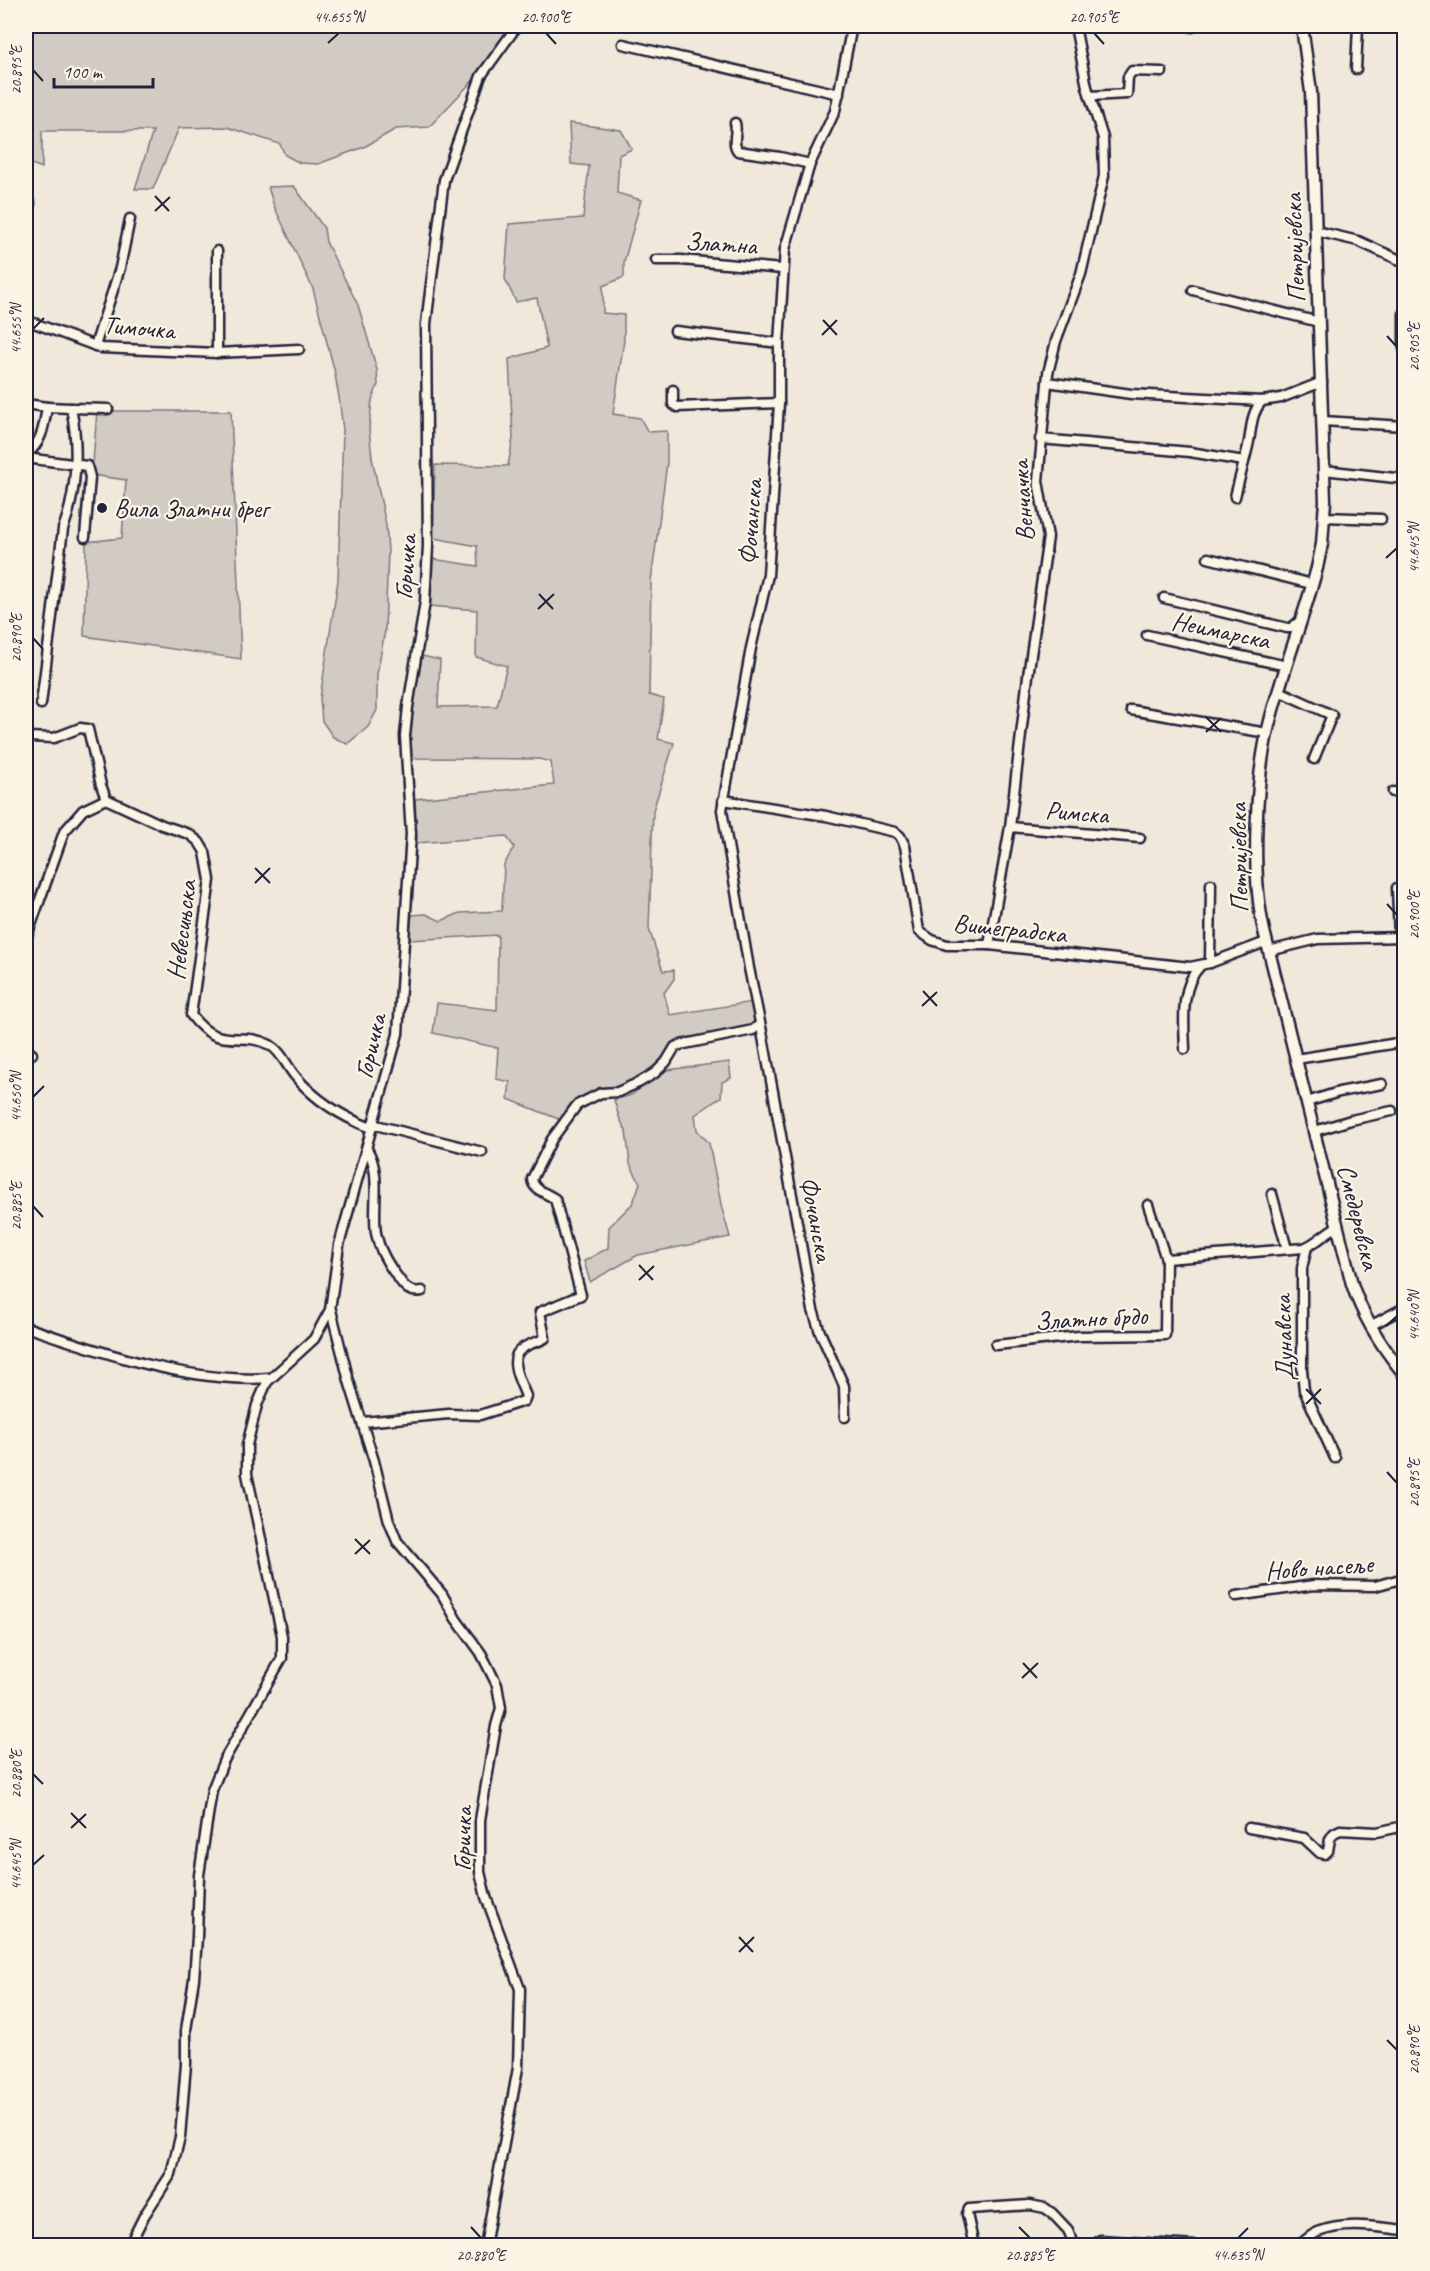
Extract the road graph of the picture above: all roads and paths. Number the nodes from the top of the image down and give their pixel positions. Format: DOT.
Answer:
graph roads {
  1 [pos="517,26"];
  2 [pos="852,26"];
  3 [pos="1075,26"];
  4 [pos="1302,26"];
  5 [pos="1358,26"];
  6 [pos="623,44"];
  7 [pos="1356,69"];
  8 [pos="1162,72"];
  9 [pos="839,94"];
  10 [pos="1090,96"];
  11 [pos="735,123"];
  12 [pos="810,164"];
  13 [pos="30,203"];
  14 [pos="26,219"];
  15 [pos="130,219"];
  16 [pos="1316,231"];
  17 [pos="217,251"];
  18 [pos="656,260"];
  19 [pos="1404,262"];
  20 [pos="782,269"];
  21 [pos="1193,290"];
  22 [pos="1404,314"];
  23 [pos="26,320"];
  24 [pos="1319,322"];
  25 [pos="675,331"];
  26 [pos="779,343"];
  27 [pos="95,346"];
  28 [pos="299,349"];
  29 [pos="1404,350"];
  30 [pos="217,352"];
  31 [pos="1047,382"];
  32 [pos="1322,382"];
  33 [pos="673,390"];
  34 [pos="1262,402"];
  35 [pos="779,403"];
  36 [pos="26,404"];
  37 [pos="47,407"];
  38 [pos="70,408"];
  39 [pos="108,409"];
  40 [pos="1323,421"];
  41 [pos="1404,426"];
  42 [pos="1040,439"];
  43 [pos="26,457"];
  44 [pos="1244,461"];
  45 [pos="75,464"];
  46 [pos="1324,470"];
  47 [pos="1404,479"];
  48 [pos="1235,497"];
  49 [pos="1324,517"];
  50 [pos="1381,519"];
  51 [pos="85,537"];
  52 [pos="1208,558"];
  53 [pos="1312,584"];
  54 [pos="1164,598"];
  55 [pos="1302,620"];
  56 [pos="1147,635"];
  57 [pos="1287,666"];
  58 [pos="1279,691"];
  59 [pos="41,704"];
  60 [pos="1131,710"];
  61 [pos="1267,733"];
  62 [pos="26,737"];
  63 [pos="1314,759"];
  64 [pos="1393,792"];
  65 [pos="1404,794"];
  66 [pos="106,800"];
  67 [pos="723,800"];
  68 [pos="1010,827"];
  69 [pos="1140,838"];
  70 [pos="1211,884"];
  71 [pos="1397,888"];
  72 [pos="1402,937"];
  73 [pos="26,939"];
  74 [pos="989,945"];
  75 [pos="1268,947"];
  76 [pos="1210,963"];
  77 [pos="1200,966"];
  78 [pos="191,1015"];
  79 [pos="760,1024"];
  80 [pos="1404,1042"];
  81 [pos="1185,1049"];
  82 [pos="1296,1059"];
  83 [pos="1382,1084"];
  84 [pos="1307,1102"];
  85 [pos="1392,1111"];
  86 [pos="372,1126"];
  87 [pos="1315,1131"];
  88 [pos="367,1149"];
  89 [pos="482,1152"];
  90 [pos="1272,1194"];
  91 [pos="1148,1205"];
  92 [pos="1338,1226"];
  93 [pos="1307,1247"];
  94 [pos="1287,1249"];
  95 [pos="1166,1258"];
  96 [pos="422,1291"];
  97 [pos="1404,1308"];
  98 [pos="330,1310"];
  99 [pos="1370,1326"];
  100 [pos="26,1327"];
  101 [pos="996,1345"];
  102 [pos="1404,1374"];
  103 [pos="270,1378"];
  104 [pos="845,1417"];
  105 [pos="363,1422"];
  106 [pos="1335,1458"];
  107 [pos="1404,1578"];
  108 [pos="1236,1596"];
  109 [pos="1404,1826"];
  110 [pos="1249,1828"];
  111 [pos="1404,2230"];
  112 [pos="129,2246"];
  113 [pos="485,2246"];
  114 [pos="974,2246"];
  115 [pos="1075,2246"];
  116 [pos="1094,2246"];
  117 [pos="1195,2246"];
  118 [pos="1298,2246"];
  1 -- 86 [label="street, Горичка"];
  2 -- 9 [label="street, Фочанска"];
  3 -- 10 [label="street, Венчачка"];
  4 -- 16 [label="main road, Петријевска"];
  5 -- 7 [label="street"];
  6 -- 9 [label="street"];
  8 -- 10 [label="street"];
  9 -- 12 [label="street, Фочанска"];
  10 -- 31 [label="street, Венчачка"];
  11 -- 12 [label="street"];
  12 -- 20 [label="street, Фочанска"];
  13 -- 14 [label="street"];
  15 -- 27 [label="street"];
  16 -- 19 [label="street"];
  16 -- 24 [label="main road, Петријевска"];
  17 -- 30 [label="street"];
  18 -- 20 [label="street, Златна"];
  20 -- 26 [label="street, Фочанска"];
  21 -- 24 [label="street"];
  22 -- 29 [label="street"];
  23 -- 27 [label="street, Тимочка"];
  24 -- 32 [label="main road, Петријевска"];
  25 -- 26 [label="street"];
  26 -- 35 [label="street, Фочанска"];
  27 -- 30 [label="street, Тимочка"];
  28 -- 30 [label="street, Тимочка"];
  31 -- 34 [label="street"];
  31 -- 42 [label="street, Венчачка"];
  32 -- 34 [label="street"];
  32 -- 40 [label="main road, Петријевска"];
  33 -- 35 [label="street"];
  34 -- 44 [label="street"];
  35 -- 67 [label="street, Фочанска"];
  36 -- 37 [label="street"];
  37 -- 38 [label="street"];
  37 -- 43 [label="street"];
  38 -- 39 [label="street"];
  38 -- 45 [label="street"];
  40 -- 41 [label="street"];
  40 -- 46 [label="main road, Петријевска"];
  42 -- 44 [label="street"];
  42 -- 68 [label="street, Венчачка"];
  43 -- 45 [label="street"];
  44 -- 48 [label="street"];
  45 -- 51 [label="street"];
  45 -- 59 [label="street"];
  46 -- 47 [label="street"];
  46 -- 49 [label="main road, Петријевска"];
  49 -- 50 [label="street"];
  49 -- 53 [label="main road, Петријевска"];
  52 -- 53 [label="street"];
  53 -- 55 [label="main road, Петријевска"];
  54 -- 55 [label="street"];
  55 -- 57 [label="main road, Петријевска"];
  56 -- 57 [label="street, Неимарска"];
  57 -- 58 [label="main road, Петријевска"];
  58 -- 61 [label="main road, Петријевска"];
  58 -- 63 [label="street"];
  60 -- 61 [label="street"];
  61 -- 75 [label="main road, Петријевска"];
  62 -- 66 [label="street"];
  64 -- 65 [label="street"];
  66 -- 73 [label="street"];
  66 -- 78 [label="street, Невесињска"];
  67 -- 74 [label="street, Вишеградска"];
  67 -- 79 [label="street, Фочанска"];
  68 -- 69 [label="street, Римска"];
  68 -- 74 [label="street, Венчачка"];
  70 -- 76 [label="street"];
  71 -- 72 [label="street"];
  72 -- 75 [label="street, Вишеградска"];
  74 -- 77 [label="street, Вишеградска"];
  75 -- 76 [label="street, Вишеградска"];
  75 -- 82 [label="main road, Петријевска"];
  76 -- 77 [label="street, Вишеградска"];
  77 -- 81 [label="street"];
  78 -- 86 [label="street, Горичка"];
  79 -- 104 [label="street, Фочанска"];
  79 -- 105 [label="street"];
  80 -- 82 [label="street"];
  82 -- 84 [label="main road, Смедеревска"];
  83 -- 84 [label="street"];
  84 -- 87 [label="main road, Смедеревска"];
  85 -- 87 [label="street"];
  86 -- 88 [label="street, Горичка"];
  86 -- 89 [label="street, Горичка"];
  87 -- 92 [label="main road, Смедеревска"];
  88 -- 96 [label="street, Горичка"];
  88 -- 98 [label="street, Горичка"];
  90 -- 94 [label="street"];
  91 -- 95 [label="street, Златно брдо"];
  92 -- 93 [label="street"];
  92 -- 99 [label="main road, Смедеревска"];
  93 -- 94 [label="street"];
  93 -- 106 [label="street, Дунавска"];
  94 -- 95 [label="street"];
  95 -- 101 [label="street, Златно брдо"];
  97 -- 99 [label="street"];
  98 -- 103 [label="street, Горичка"];
  98 -- 105 [label="street, Горичка"];
  99 -- 102 [label="main road, Смедеревска"];
  100 -- 103 [label="street"];
  103 -- 112 [label="street, Горичка"];
  105 -- 113 [label="street, Горичка"];
  107 -- 108 [label="street, Ново насеље"];
  109 -- 110 [label="street"];
  111 -- 118 [label="street"];
  114 -- 115 [label="street"];
  116 -- 117 [label="street"];
}
